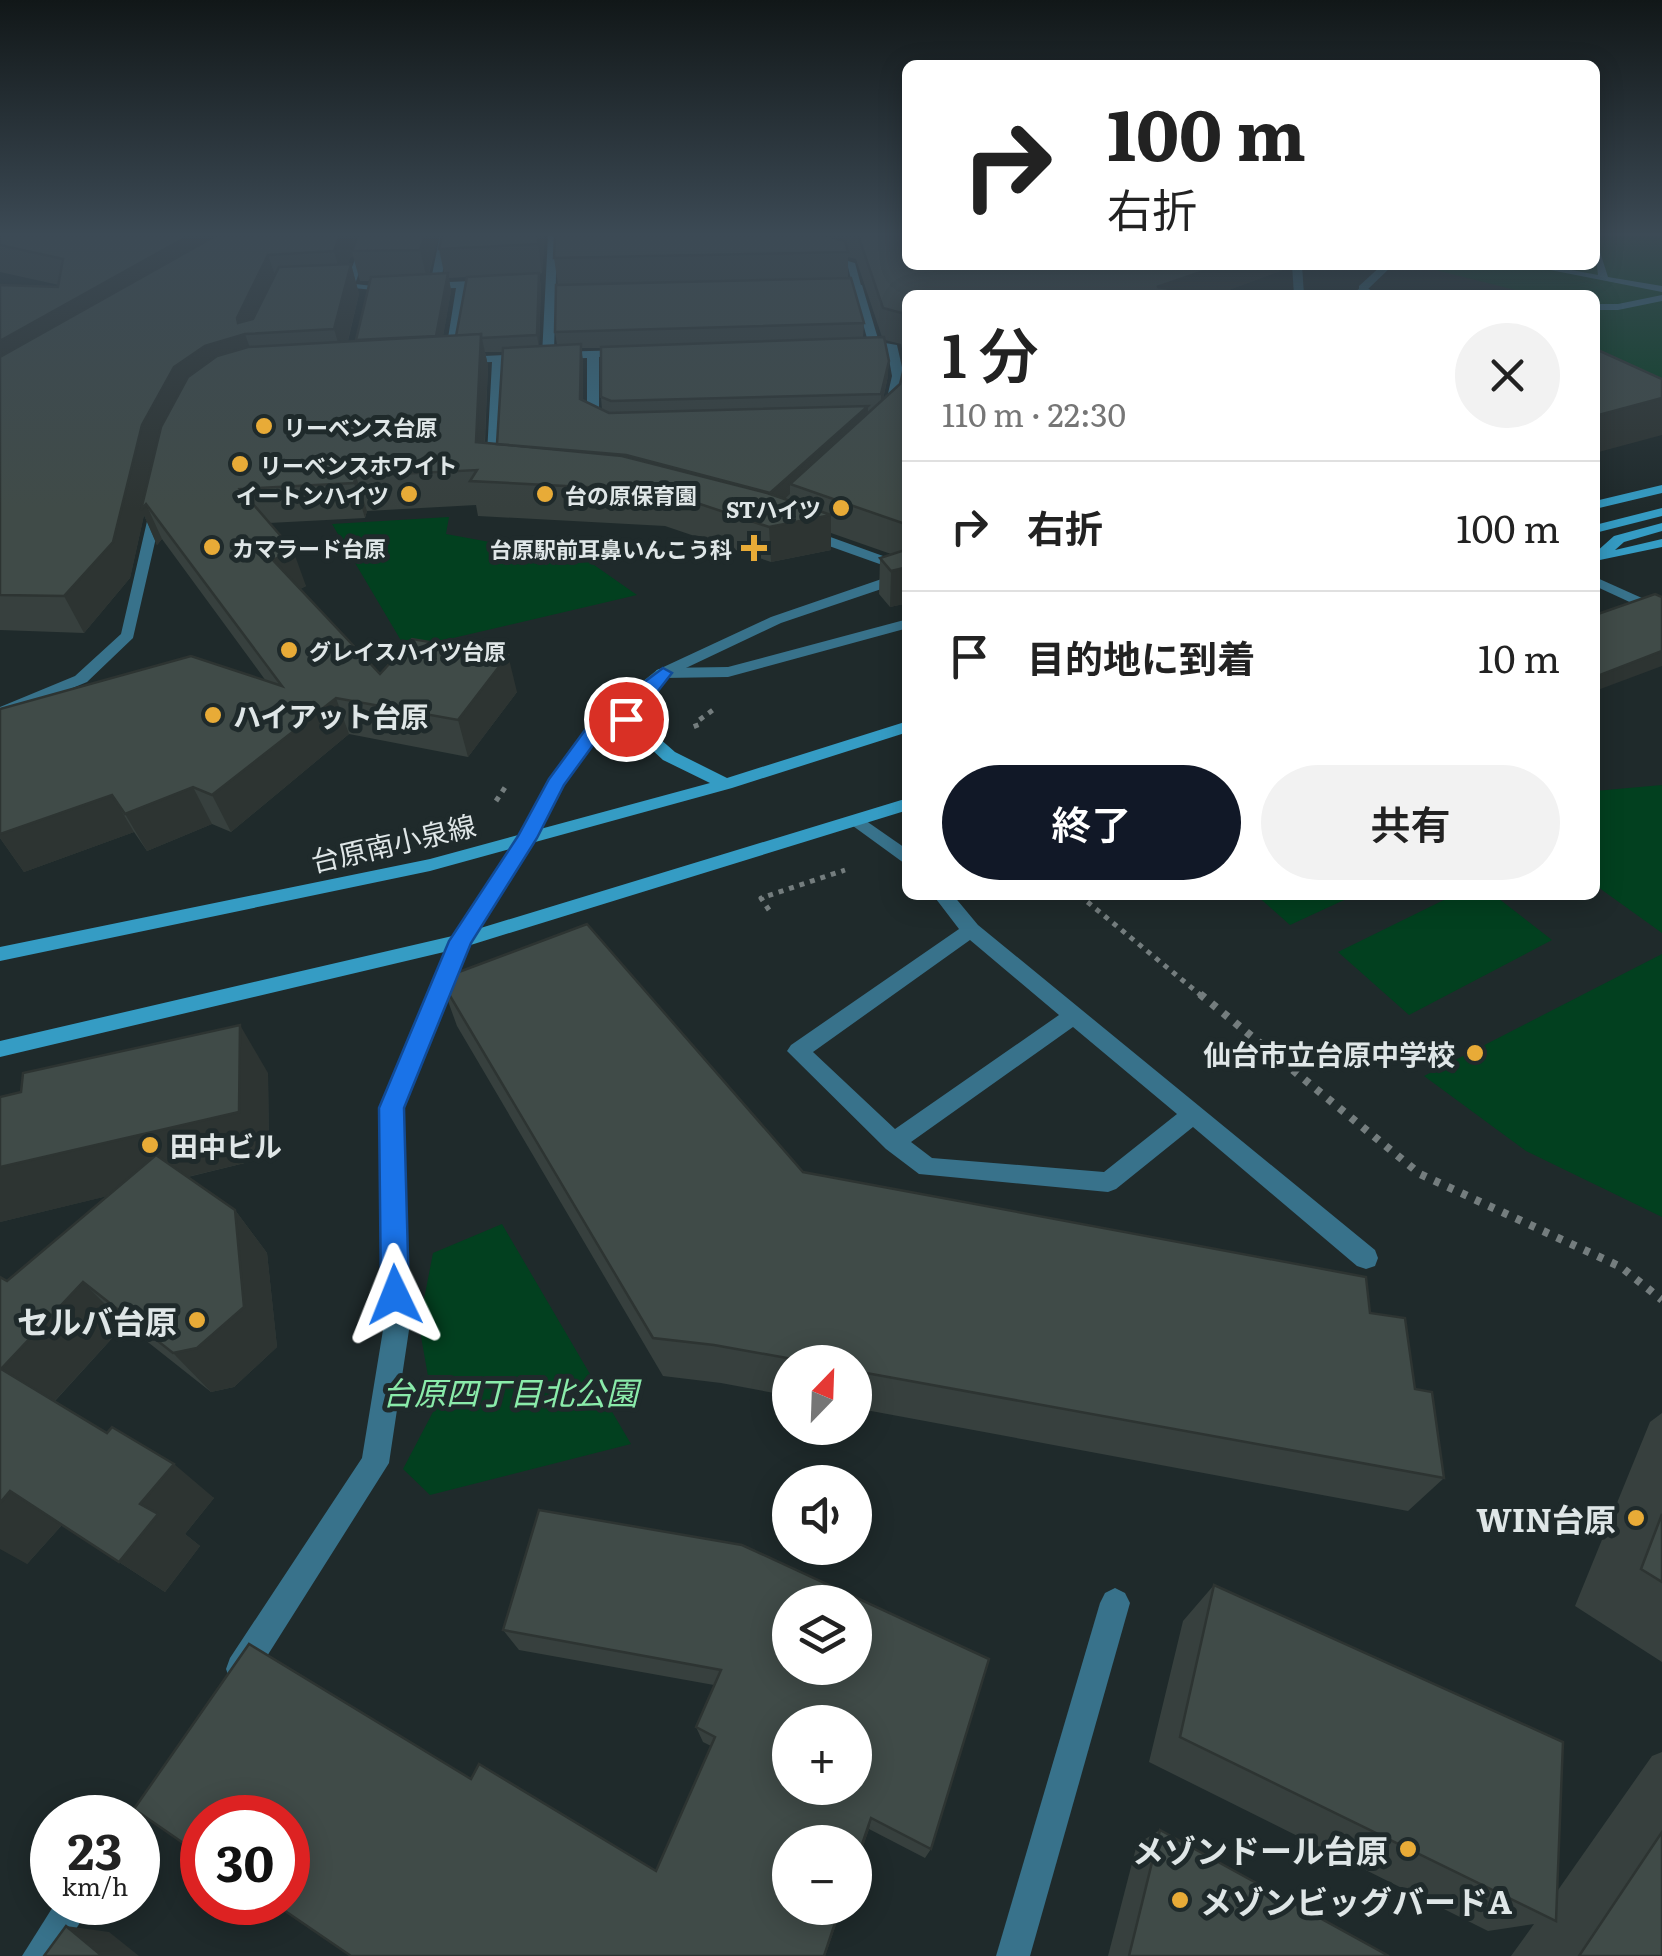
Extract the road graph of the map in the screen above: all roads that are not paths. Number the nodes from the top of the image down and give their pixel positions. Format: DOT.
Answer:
graph roads {
  1 [pos="454,326"];
  2 [pos="550,326"];
  3 [pos="869,326"];
  4 [pos="874,345"];
  5 [pos="902,345"];
  6 [pos="836,346"];
  7 [pos="892,346"];
  8 [pos="645,352"];
  9 [pos="593,354"];
  10 [pos="548,356"];
  11 [pos="498,358"];
  12 [pos="448,361"];
  13 [pos="428,362"];
  14 [pos="631,423"];
  15 [pos="873,423"];
  16 [pos="506,470"];
  17 [pos="1662,488"];
  18 [pos="158,494"];
  19 [pos="1600,504"];
  20 [pos="1662,512"];
  21 [pos="791,527"];
  22 [pos="1662,527"];
  23 [pos="1600,528"];
  24 [pos="1662,543"];
  25 [pos="1600,555"];
  26 [pos="1600,557"];
  27 [pos="902,570"];
  28 [pos="902,574"];
  29 [pos="1600,583"];
  30 [pos="1662,613"];
  31 [pos="902,626"];
  32 [pos="663,673"];
  33 [pos="0,713"];
  34 [pos="902,728"];
  35 [pos="726,784"];
  36 [pos="902,806"];
  37 [pos="859,822"];
  38 [pos="527,838"];
  39 [pos="902,855"];
  40 [pos="946,900"];
  41 [pos="972,930"];
  42 [pos="460,941"];
  43 [pos="0,954"];
  44 [pos="1074,1016"];
  45 [pos="0,1049"];
  46 [pos="1193,1114"];
  47 [pos="894,1142"];
  48 [pos="1366,1258"];
  49 [pos="1115,1603"];
  50 [pos="224,1693"];
  51 [pos="60,1925"];
  52 [pos="39,1956"];
  53 [pos="1013,1956"];
  1 -- 12 [label="street"];
  2 -- 10 [label="street"];
  3 -- 4 [label="street"];
  4 -- 6 [label="street"];
  4 -- 7 [label="street"];
  5 -- 7 [label="street"];
  7 -- 15 [label="street"];
  8 -- 9 [label="street"];
  9 -- 10 [label="street"];
  9 -- 14 [label="street"];
  10 -- 11 [label="street"];
  11 -- 12 [label="street"];
  11 -- 16 [label="street"];
  12 -- 13 [label="street"];
  17 -- 19 [label="street"];
  18 -- 33 [label="street"];
  20 -- 23 [label="street"];
  21 -- 27 [label="street"];
  22 -- 25 [label="street"];
  24 -- 26 [label="street"];
  28 -- 32 [label="street"];
  29 -- 30 [label="street"];
  31 -- 32 [label="street"];
  32 -- 35 [label="street"];
  32 -- 38 [label="street"];
  34 -- 35 [label="street, 台原南小泉線"];
  35 -- 38 [label="street, 台原南小泉線"];
  36 -- 37 [label="street"];
  37 -- 39 [label="street"];
  37 -- 42 [label="street"];
  38 -- 42 [label="street"];
  38 -- 43 [label="street, 台原南小泉線"];
  40 -- 41 [label="street"];
  41 -- 44 [label="street"];
  41 -- 47 [label="street"];
  42 -- 45 [label="street"];
  42 -- 50 [label="street"];
  44 -- 46 [label="street"];
  44 -- 47 [label="street"];
  46 -- 47 [label="street"];
  46 -- 48 [label="street"];
  49 -- 53 [label="street"];
  51 -- 52 [label="street"];
}
